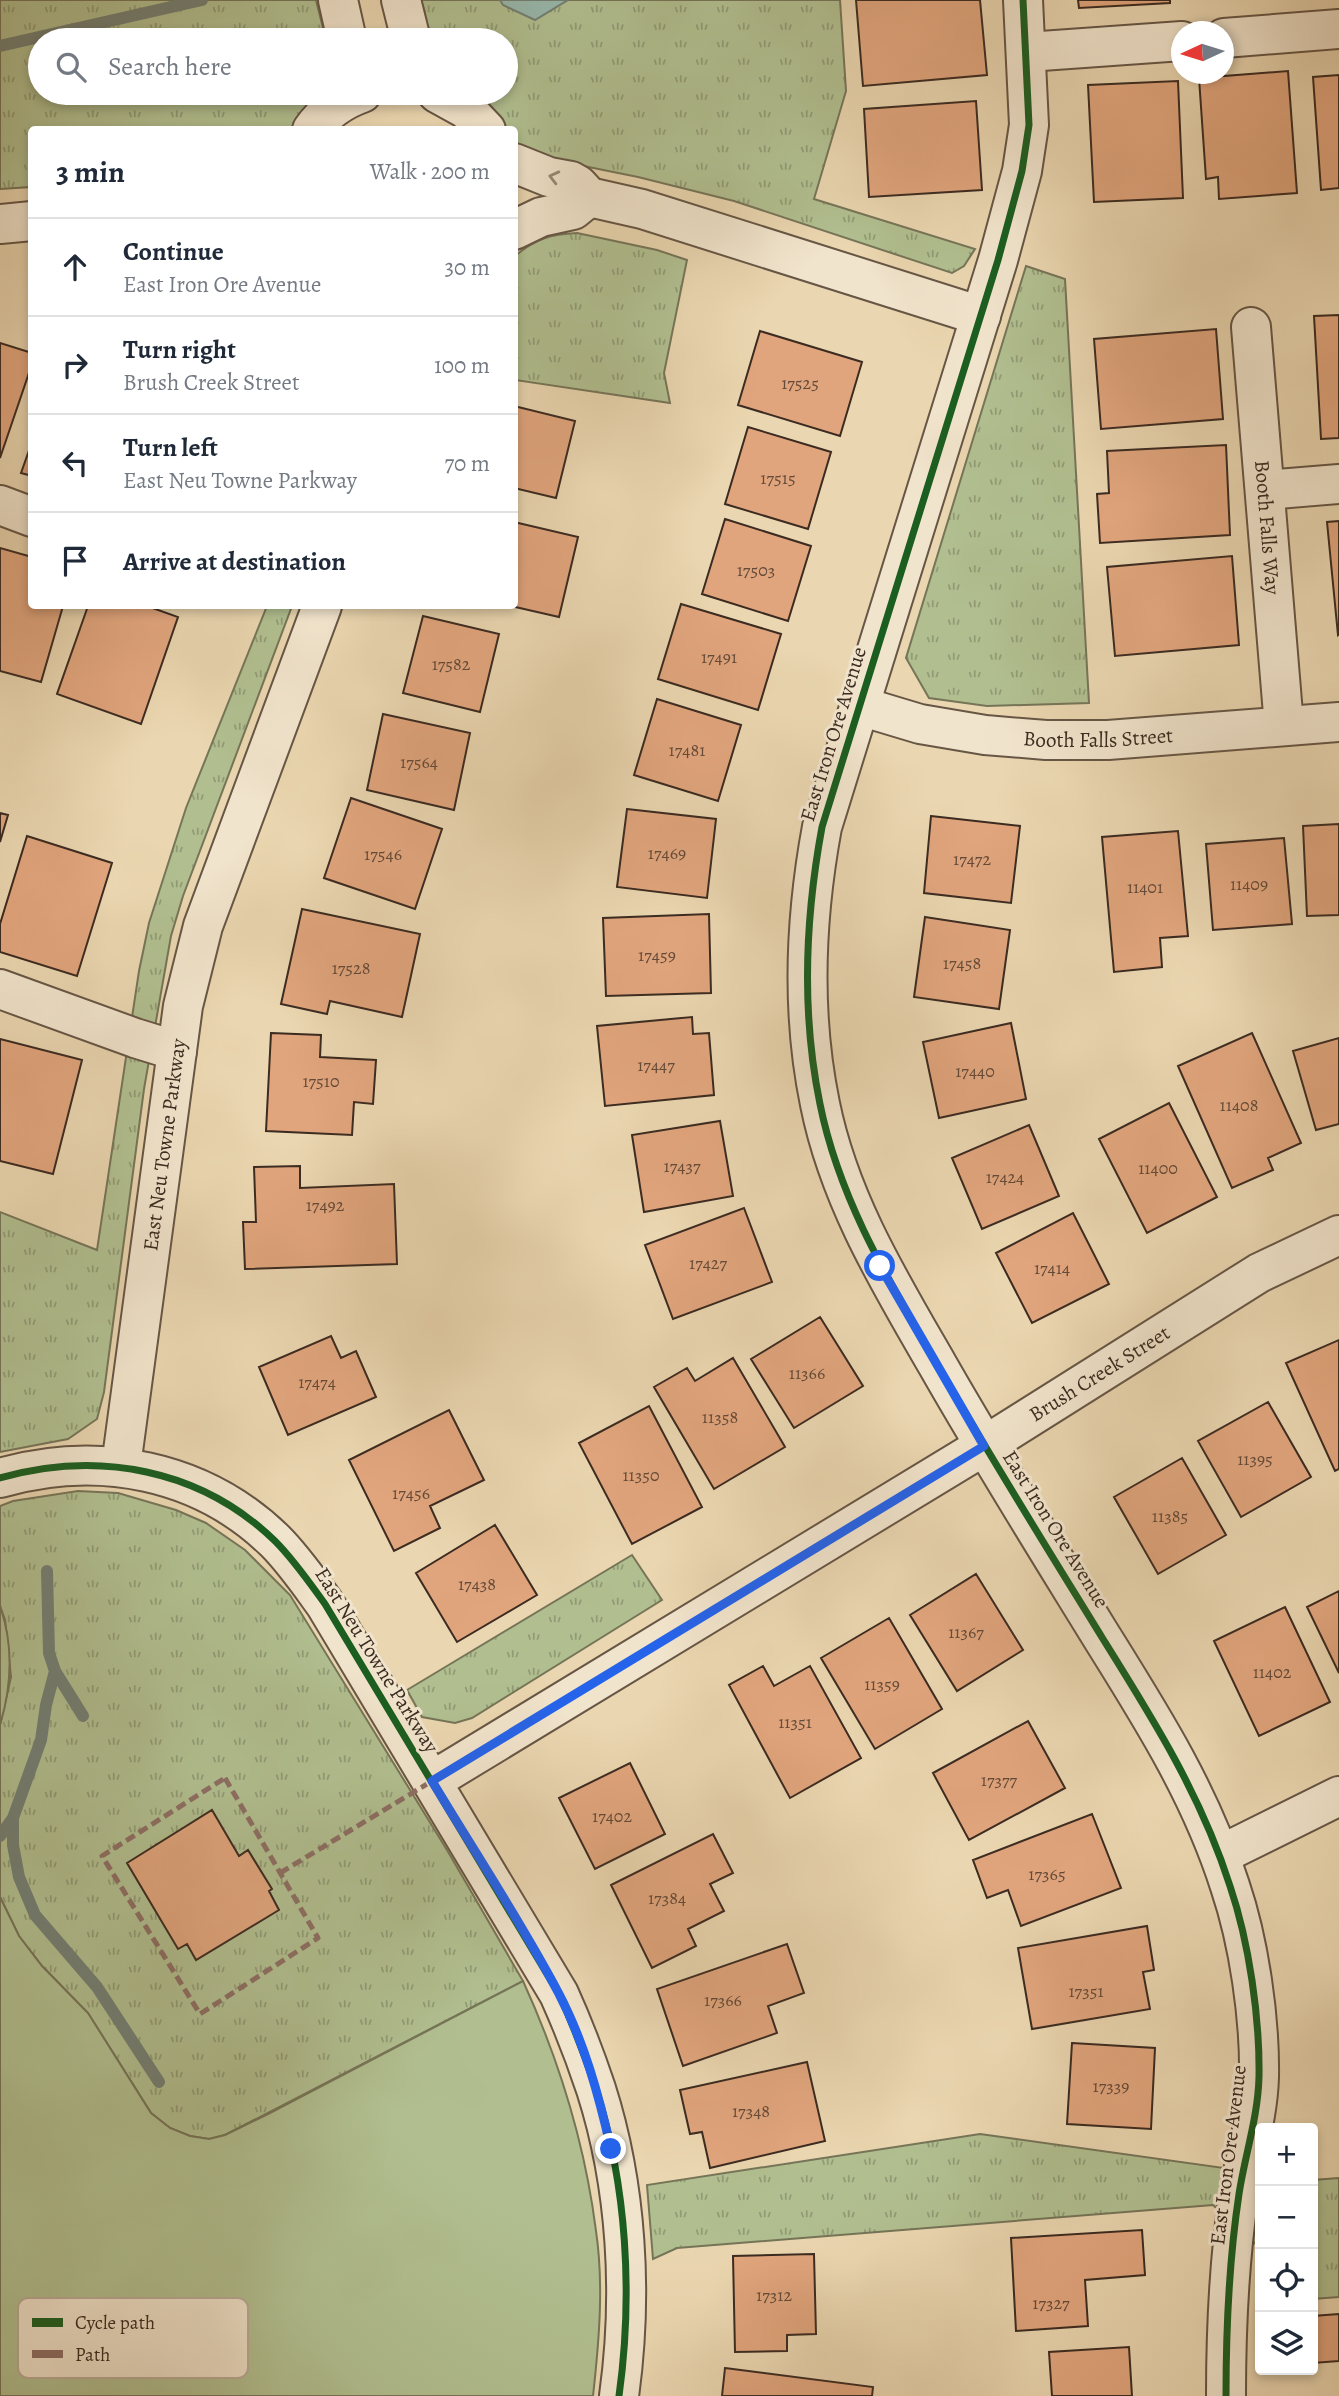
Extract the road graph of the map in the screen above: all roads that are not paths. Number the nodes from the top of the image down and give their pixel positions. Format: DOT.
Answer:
graph roads {
  1 [pos="338,0"];
  2 [pos="401,0"];
  3 [pos="1023,0"];
  4 [pos="344,28"];
  5 [pos="408,28"];
  6 [pos="1339,29"];
  7 [pos="1234,37"];
  8 [pos="1171,42"];
  9 [pos="1027,52"];
  10 [pos="459,105"];
  11 [pos="482,126"];
  12 [pos="518,165"];
  13 [pos="589,197"];
  14 [pos="28,221"];
  15 [pos="0,224"];
  16 [pos="518,228"];
  17 [pos="981,316"];
  18 [pos="1251,327"];
  19 [pos="1339,484"];
  20 [pos="1265,490"];
  21 [pos="0,505"];
  22 [pos="28,516"];
  23 [pos="321,609"];
  24 [pos="860,706"];
  25 [pos="1339,722"];
  26 [pos="1284,726"];
  27 [pos="0,989"];
  28 [pos="177,1051"];
  29 [pos="1339,1235"];
  30 [pos="984,1446"];
  31 [pos="121,1466"];
  32 [pos="0,1478"];
  33 [pos="432,1781"];
  34 [pos="1339,1796"];
  35 [pos="1220,1855"];
  36 [pos="620,2396"];
  37 [pos="1226,2396"];
  1 -- 4 [label="street"];
  2 -- 5 [label="street"];
  3 -- 9 [label="street, East Iron Ore Avenue"];
  6 -- 7 [label="street"];
  8 -- 9 [label="street"];
  9 -- 17 [label="street, East Iron Ore Avenue"];
  10 -- 11 [label="street"];
  13 -- 12 [label="street, one-way"];
  13 -- 16 [label="street"];
  13 -- 17 [label="street"];
  14 -- 15 [label="street"];
  17 -- 24 [label="street, East Iron Ore Avenue"];
  18 -- 20 [label="street, Booth Falls Way"];
  19 -- 20 [label="street"];
  20 -- 26 [label="street, Booth Falls Way"];
  21 -- 22 [label="street"];
  23 -- 28 [label="street, East Neu Towne Parkway"];
  24 -- 26 [label="street, Booth Falls Street"];
  24 -- 30 [label="street, East Iron Ore Avenue"];
  25 -- 26 [label="street, Booth Falls Street"];
  27 -- 28 [label="street"];
  28 -- 31 [label="street, East Neu Towne Parkway"];
  29 -- 30 [label="street, Brush Creek Street"];
  30 -- 33 [label="street, Brush Creek Street"];
  30 -- 35 [label="street, East Iron Ore Avenue"];
  31 -- 32 [label="street"];
  31 -- 33 [label="street, East Neu Towne Parkway"];
  33 -- 36 [label="street, East Neu Towne Parkway"];
  34 -- 35 [label="street"];
  35 -- 37 [label="street, East Iron Ore Avenue"];
}
